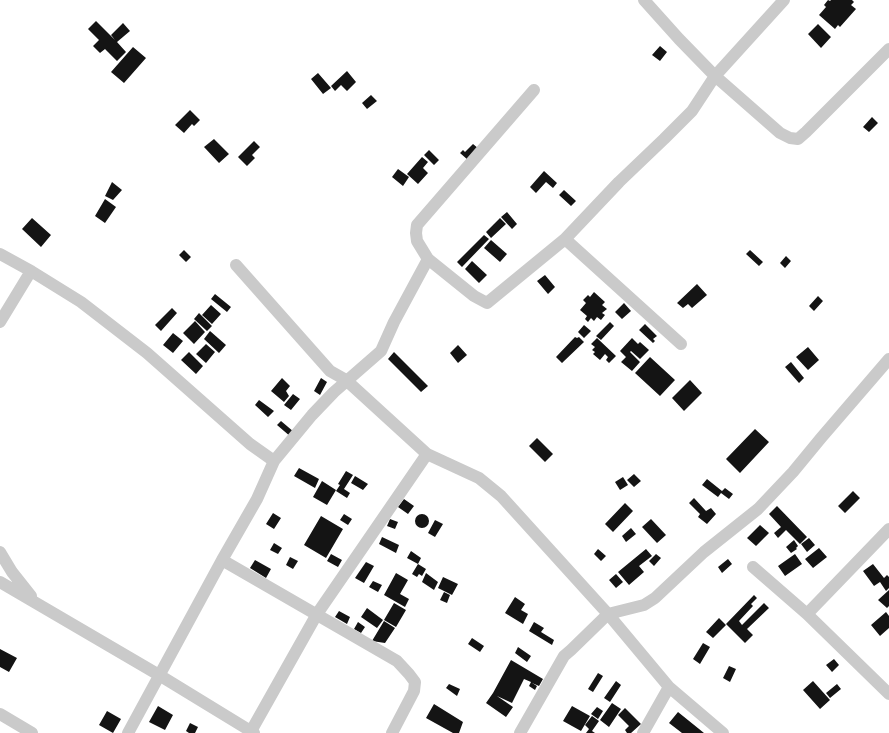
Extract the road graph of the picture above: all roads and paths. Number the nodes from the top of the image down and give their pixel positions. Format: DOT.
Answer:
graph roads {
  1 [pos="644,0"];
  2 [pos="784,0"];
  3 [pos="889,49"];
  4 [pos="714,76"];
  5 [pos="534,90"];
  6 [pos="565,240"];
  7 [pos="0,254"];
  8 [pos="428,259"];
  9 [pos="236,265"];
  10 [pos="30,271"];
  11 [pos="0,322"];
  12 [pos="681,344"];
  13 [pos="889,359"];
  14 [pos="346,380"];
  15 [pos="427,454"];
  16 [pos="274,461"];
  17 [pos="889,529"];
  18 [pos="0,552"];
  19 [pos="222,560"];
  20 [pos="753,567"];
  21 [pos="0,582"];
  22 [pos="35,602"];
  23 [pos="317,614"];
  24 [pos="608,614"];
  25 [pos="807,614"];
  26 [pos="159,675"];
  27 [pos="669,687"];
  28 [pos="886,687"];
  29 [pos="0,714"];
  30 [pos="252,732"];
  31 [pos="32,733"];
  32 [pos="128,733"];
  33 [pos="392,733"];
  34 [pos="520,733"];
  35 [pos="644,733"];
  36 [pos="723,733"];
  1 -- 4 [label="street"];
  2 -- 4 [label="street"];
  3 -- 4 [label="street"];
  4 -- 6 [label="street"];
  5 -- 8 [label="street"];
  6 -- 8 [label="street"];
  6 -- 12 [label="street"];
  7 -- 10 [label="street"];
  8 -- 14 [label="street"];
  9 -- 14 [label="street"];
  10 -- 11 [label="street"];
  10 -- 16 [label="street"];
  13 -- 24 [label="street"];
  14 -- 15 [label="street"];
  14 -- 16 [label="street"];
  15 -- 23 [label="street"];
  15 -- 24 [label="street"];
  16 -- 19 [label="street"];
  17 -- 25 [label="street"];
  18 -- 22 [label="street"];
  19 -- 23 [label="street"];
  19 -- 26 [label="street"];
  20 -- 25 [label="street"];
  21 -- 22 [label="street"];
  22 -- 26 [label="street"];
  23 -- 30 [label="street"];
  23 -- 33 [label="street"];
  24 -- 27 [label="street"];
  24 -- 34 [label="street"];
  25 -- 28 [label="street"];
  26 -- 30 [label="street"];
  26 -- 32 [label="street"];
  27 -- 35 [label="street"];
  27 -- 36 [label="street"];
  29 -- 31 [label="street"];
}
